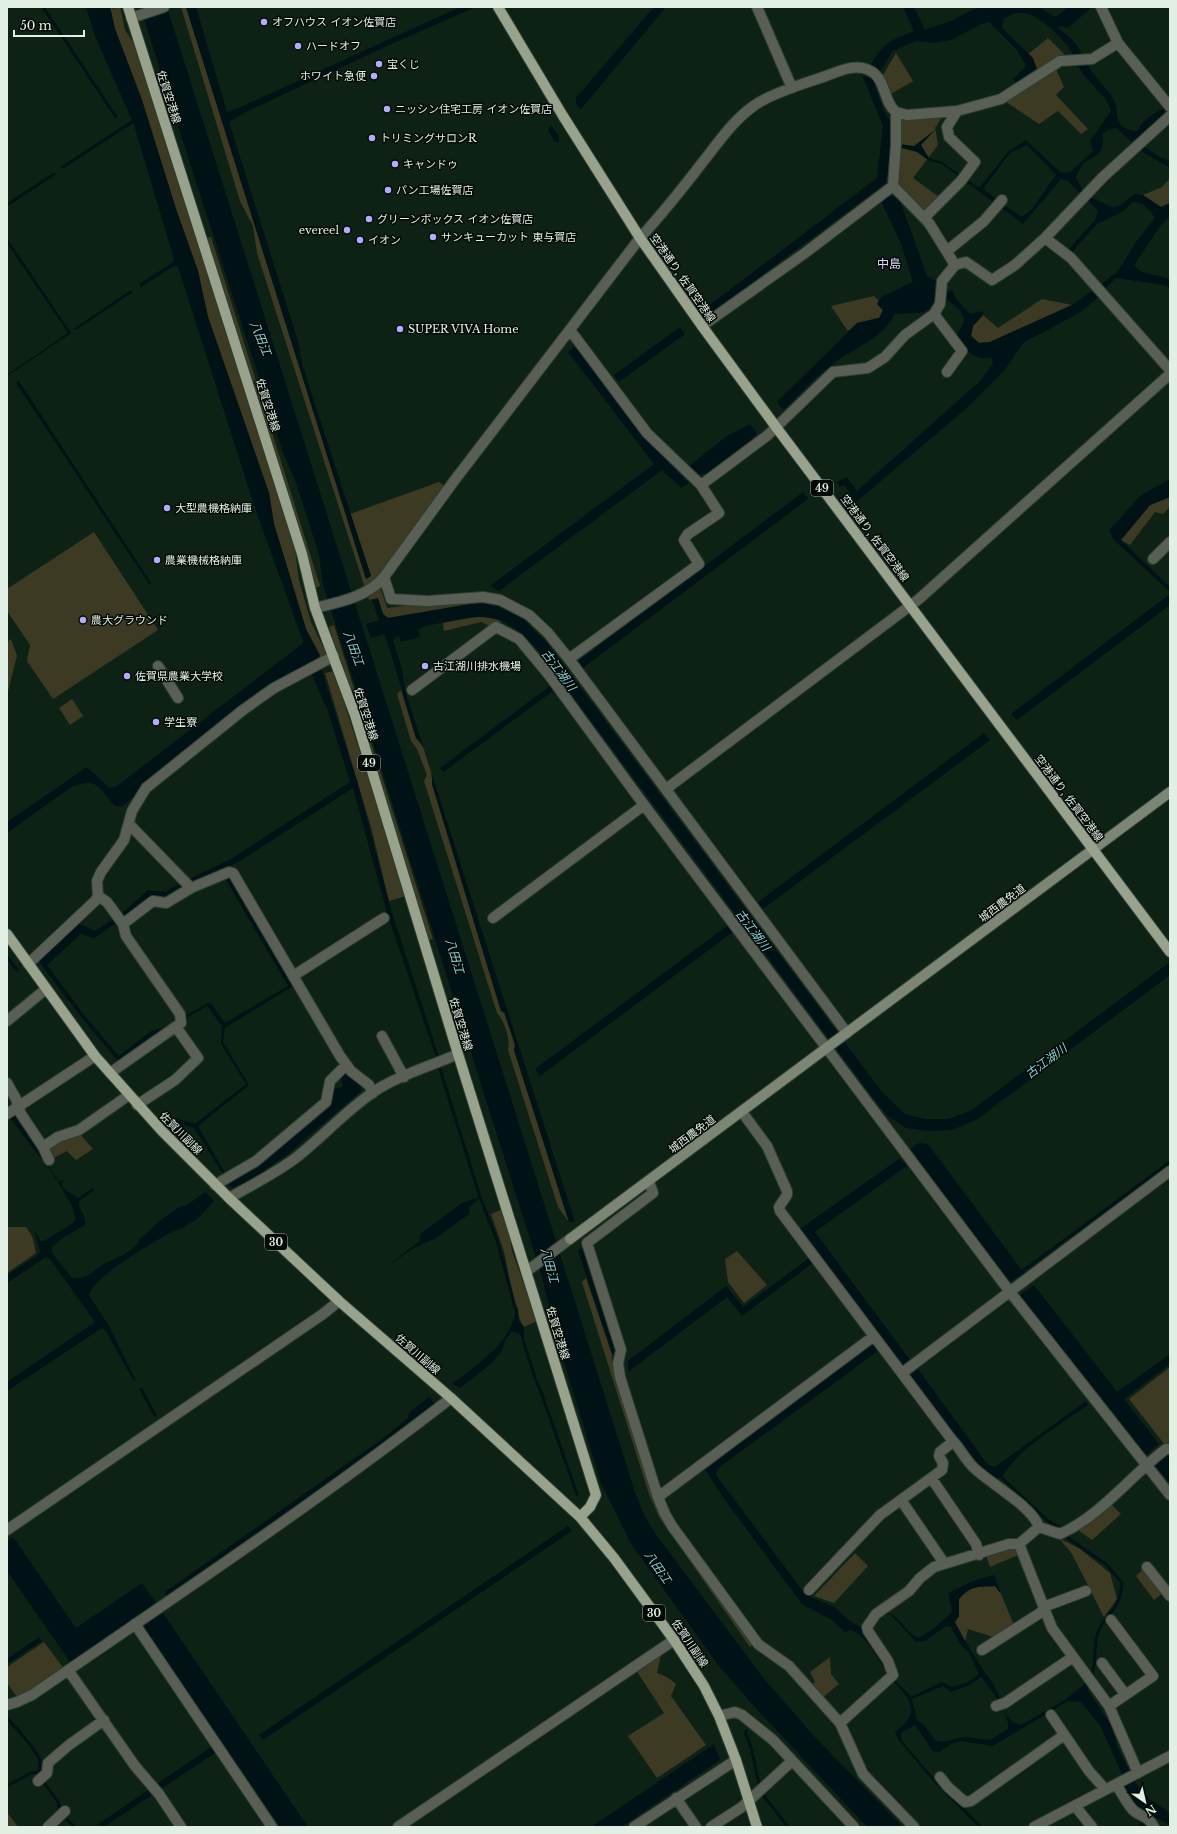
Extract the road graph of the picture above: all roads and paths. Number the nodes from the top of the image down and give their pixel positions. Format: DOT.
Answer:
graph roads {
  1 [pos="128,7"];
  2 [pos="164,7"];
  3 [pos="498,7"];
  4 [pos="757,7"];
  5 [pos="1101,7"];
  6 [pos="131,18"];
  7 [pos="1118,43"];
  8 [pos="792,88"];
  9 [pos="1170,107"];
  10 [pos="957,111"];
  11 [pos="896,112"];
  12 [pos="1170,116"];
  13 [pos="893,186"];
  14 [pos="999,203"];
  15 [pos="925,217"];
  16 [pos="640,238"];
  17 [pos="1045,238"];
  18 [pos="947,251"];
  19 [pos="955,265"];
  20 [pos="934,314"];
  21 [pos="702,326"];
  22 [pos="570,330"];
  23 [pos="1170,370"];
  24 [pos="947,372"];
  25 [pos="1170,374"];
  26 [pos="776,427"];
  27 [pos="701,486"];
  28 [pos="1170,542"];
  29 [pos="1153,559"];
  30 [pos="384,577"];
  31 [pos="911,606"];
  32 [pos="320,607"];
  33 [pos="334,656"];
  34 [pos="569,659"];
  35 [pos="158,666"];
  36 [pos="412,690"];
  37 [pos="178,698"];
  38 [pos="666,788"];
  39 [pos="1170,792"];
  40 [pos="644,805"];
  41 [pos="129,824"];
  42 [pos="1092,850"];
  43 [pos="191,888"];
  44 [pos="98,896"];
  45 [pos="384,918"];
  46 [pos="493,918"];
  47 [pos="122,924"];
  48 [pos="7,934"];
  49 [pos="1170,952"];
  50 [pos="28,964"];
  51 [pos="293,976"];
  52 [pos="46,989"];
  53 [pos="7,1021"];
  54 [pos="176,1027"];
  55 [pos="848,1033"];
  56 [pos="382,1036"];
  57 [pos="827,1048"];
  58 [pos="458,1054"];
  59 [pos="95,1056"];
  60 [pos="346,1065"];
  61 [pos="110,1073"];
  62 [pos="404,1077"];
  63 [pos="7,1083"];
  64 [pos="373,1093"];
  65 [pos="129,1095"];
  66 [pos="137,1105"];
  67 [pos="19,1106"];
  68 [pos="742,1112"];
  69 [pos="7,1114"];
  70 [pos="43,1146"];
  71 [pos="48,1160"];
  72 [pos="1170,1171"];
  73 [pos="649,1181"];
  74 [pos="215,1185"];
  75 [pos="229,1198"];
  76 [pos="526,1271"];
  77 [pos="1010,1292"];
  78 [pos="339,1301"];
  79 [pos="874,1336"];
  80 [pos="902,1373"];
  81 [pos="451,1398"];
  82 [pos="952,1440"];
  83 [pos="1170,1449"];
  84 [pos="1146,1464"];
  85 [pos="932,1479"];
  86 [pos="1170,1495"];
  87 [pos="658,1497"];
  88 [pos="902,1500"];
  89 [pos="580,1517"];
  90 [pos="1039,1527"];
  91 [pos="7,1530"];
  92 [pos="1019,1544"];
  93 [pos="979,1555"];
  94 [pos="944,1564"];
  95 [pos="1147,1567"];
  96 [pos="809,1590"];
  97 [pos="1086,1591"];
  98 [pos="1170,1596"];
  99 [pos="1044,1610"];
  100 [pos="1111,1620"];
  101 [pos="139,1622"];
  102 [pos="674,1640"];
  103 [pos="982,1650"];
  104 [pos="1073,1657"];
  105 [pos="1102,1663"];
  106 [pos="68,1670"];
  107 [pos="1125,1694"];
  108 [pos="1000,1704"];
  109 [pos="7,1705"];
  110 [pos="1109,1706"];
  111 [pos="1051,1715"];
  112 [pos="719,1716"];
  113 [pos="104,1720"];
  114 [pos="840,1722"];
  115 [pos="1064,1735"];
  116 [pos="1170,1756"];
  117 [pos="736,1760"];
  118 [pos="792,1761"];
  119 [pos="1136,1774"];
  120 [pos="940,1777"];
  121 [pos="38,1781"];
  122 [pos="1119,1783"];
  123 [pos="1105,1789"];
  124 [pos="676,1798"];
  125 [pos="749,1801"];
  126 [pos="1075,1806"];
  127 [pos="65,1811"];
  128 [pos="1152,1824"];
  129 [pos="48,1827"];
  130 [pos="181,1827"];
  131 [pos="272,1827"];
  132 [pos="398,1827"];
  133 [pos="634,1827"];
  134 [pos="696,1827"];
  135 [pos="711,1827"];
  136 [pos="757,1827"];
  137 [pos="854,1827"];
  138 [pos="914,1827"];
  139 [pos="1034,1827"];
  140 [pos="1092,1827"];
  1 -- 6 [label="main road, 佐賀空港線 / 49"];
  2 -- 6 [label="street"];
  3 -- 16 [label="main road, 空港通り, 佐賀空港線 / 49"];
  4 -- 8 [label="street"];
  5 -- 7 [label="street"];
  6 -- 32 [label="main road, 佐賀空港線 / 49"];
  7 -- 9 [label="street"];
  7 -- 10 [label="street"];
  8 -- 11 [label="street"];
  8 -- 16 [label="street"];
  10 -- 11 [label="street"];
  10 -- 15 [label="street"];
  11 -- 13 [label="street"];
  12 -- 17 [label="street"];
  13 -- 15 [label="street"];
  13 -- 21 [label="street"];
  14 -- 18 [label="street"];
  15 -- 18 [label="street"];
  16 -- 21 [label="main road, 空港通り, 佐賀空港線 / 49"];
  16 -- 22 [label="street"];
  17 -- 19 [label="street"];
  17 -- 23 [label="street"];
  18 -- 19 [label="street"];
  19 -- 20 [label="street"];
  20 -- 24 [label="street"];
  20 -- 26 [label="street"];
  21 -- 26 [label="main road, 空港通り, 佐賀空港線 / 49"];
  22 -- 27 [label="street"];
  22 -- 30 [label="street"];
  25 -- 31 [label="street"];
  26 -- 27 [label="street"];
  26 -- 31 [label="main road, 空港通り, 佐賀空港線 / 49"];
  27 -- 34 [label="street"];
  28 -- 29 [label="street"];
  30 -- 32 [label="street"];
  30 -- 34 [label="street"];
  31 -- 38 [label="street"];
  31 -- 42 [label="main road, 空港通り, 佐賀空港線 / 49"];
  32 -- 33 [label="main road, 佐賀空港線 / 49"];
  33 -- 41 [label="street"];
  33 -- 58 [label="main road, 佐賀空港線 / 49"];
  34 -- 38 [label="street"];
  35 -- 37 [label="street"];
  36 -- 40 [label="street"];
  38 -- 55 [label="street"];
  39 -- 42 [label="street, 城西農免道"];
  40 -- 46 [label="street"];
  40 -- 57 [label="street"];
  41 -- 43 [label="street"];
  41 -- 44 [label="street"];
  42 -- 49 [label="main road, 空港通り, 佐賀空港線 / 49"];
  42 -- 55 [label="street, 城西農免道"];
  43 -- 47 [label="street"];
  43 -- 51 [label="street"];
  44 -- 47 [label="street"];
  44 -- 50 [label="street"];
  45 -- 51 [label="street"];
  47 -- 54 [label="street"];
  48 -- 50 [label="main road, 佐賀川副線 / 30"];
  50 -- 52 [label="main road, 佐賀川副線 / 30"];
  51 -- 60 [label="street"];
  52 -- 53 [label="street"];
  52 -- 59 [label="main road, 佐賀川副線 / 30"];
  54 -- 61 [label="street"];
  54 -- 66 [label="street"];
  55 -- 57 [label="street, 城西農免道"];
  56 -- 62 [label="street"];
  57 -- 68 [label="street, 城西農免道"];
  57 -- 77 [label="street"];
  58 -- 62 [label="street"];
  58 -- 76 [label="main road, 佐賀空港線 / 49"];
  59 -- 61 [label="main road, 佐賀川副線 / 30"];
  59 -- 67 [label="street"];
  60 -- 64 [label="street"];
  60 -- 74 [label="street"];
  61 -- 65 [label="main road, 佐賀川副線 / 30"];
  62 -- 64 [label="street"];
  63 -- 67 [label="street"];
  64 -- 75 [label="street"];
  65 -- 66 [label="main road, 佐賀川副線 / 30"];
  65 -- 70 [label="street"];
  66 -- 74 [label="main road, 佐賀川副線 / 30"];
  67 -- 69 [label="street"];
  67 -- 70 [label="street"];
  68 -- 73 [label="street, 城西農免道"];
  68 -- 79 [label="street"];
  70 -- 71 [label="street"];
  72 -- 77 [label="street"];
  73 -- 76 [label="street, 城西農免道"];
  73 -- 87 [label="street"];
  74 -- 75 [label="main road, 佐賀川副線 / 30"];
  75 -- 78 [label="main road, 佐賀川副線 / 30"];
  76 -- 89 [label="main road, 佐賀空港線 / 49"];
  77 -- 80 [label="street"];
  77 -- 84 [label="street"];
  78 -- 81 [label="main road, 佐賀川副線 / 30"];
  78 -- 91 [label="street"];
  79 -- 80 [label="street"];
  79 -- 87 [label="street"];
  80 -- 82 [label="street"];
  81 -- 89 [label="main road, 佐賀川副線 / 30"];
  81 -- 101 [label="street"];
  82 -- 85 [label="street"];
  82 -- 90 [label="street"];
  83 -- 84 [label="street"];
  84 -- 86 [label="street"];
  84 -- 90 [label="street"];
  85 -- 88 [label="street"];
  85 -- 93 [label="street"];
  87 -- 114 [label="street"];
  88 -- 94 [label="street"];
  88 -- 96 [label="street"];
  89 -- 102 [label="main road, 佐賀川副線 / 30"];
  90 -- 92 [label="street"];
  92 -- 93 [label="street"];
  92 -- 99 [label="street"];
  93 -- 94 [label="street"];
  94 -- 114 [label="street"];
  95 -- 98 [label="street"];
  97 -- 99 [label="street"];
  99 -- 103 [label="street"];
  99 -- 104 [label="street"];
  100 -- 107 [label="street"];
  101 -- 106 [label="street"];
  101 -- 131 [label="street"];
  102 -- 112 [label="main road, 佐賀川副線 / 30"];
  102 -- 132 [label="street"];
  104 -- 108 [label="street"];
  104 -- 110 [label="street"];
  105 -- 107 [label="street"];
  106 -- 109 [label="street"];
  106 -- 113 [label="street"];
  107 -- 110 [label="street"];
  110 -- 119 [label="street"];
  111 -- 115 [label="street"];
  112 -- 117 [label="main road, 佐賀川副線 / 30"];
  112 -- 118 [label="street"];
  113 -- 121 [label="street"];
  113 -- 130 [label="street"];
  114 -- 138 [label="street"];
  115 -- 120 [label="street"];
  115 -- 123 [label="street"];
  116 -- 119 [label="street"];
  117 -- 124 [label="street"];
  117 -- 125 [label="main road, 佐賀川副線 / 30"];
  118 -- 125 [label="street"];
  118 -- 137 [label="street"];
  119 -- 122 [label="street"];
  122 -- 123 [label="street"];
  122 -- 128 [label="street"];
  123 -- 126 [label="street"];
  124 -- 133 [label="street"];
  124 -- 134 [label="street"];
  125 -- 135 [label="street"];
  125 -- 136 [label="main road, 佐賀川副線 / 30"];
  126 -- 139 [label="street"];
  126 -- 140 [label="street"];
  127 -- 129 [label="street"];
}
